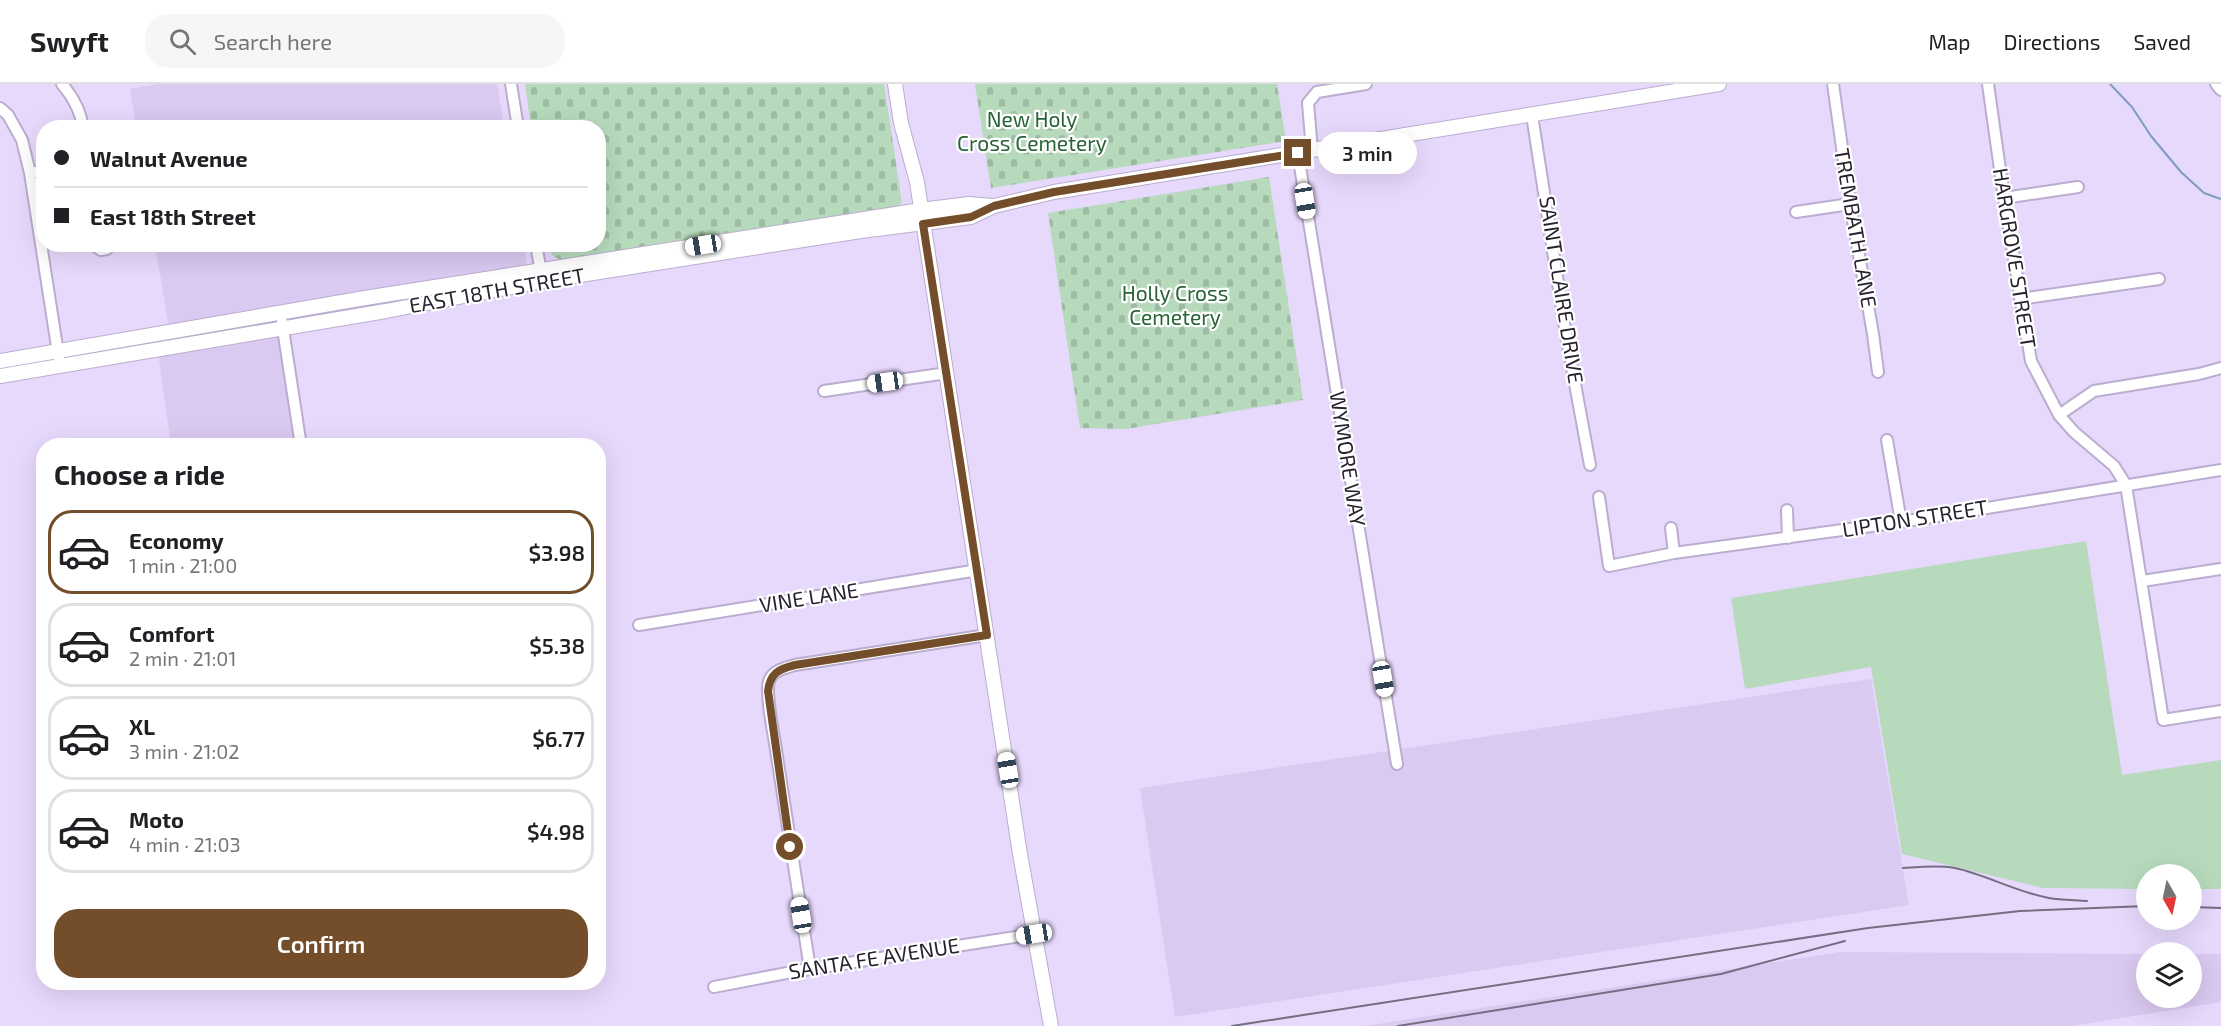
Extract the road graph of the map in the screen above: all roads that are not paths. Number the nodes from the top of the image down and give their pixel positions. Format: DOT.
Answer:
graph roads {
  1 [pos="62,84"];
  2 [pos="511,84"];
  3 [pos="895,84"];
  4 [pos="1366,84"];
  5 [pos="1719,84"];
  6 [pos="1833,84"];
  7 [pos="1988,84"];
  8 [pos="2216,84"];
  9 [pos="1317,88"];
  10 [pos="2221,90"];
  11 [pos="0,108"];
  12 [pos="1532,114"];
  13 [pos="82,120"];
  14 [pos="517,120"];
  15 [pos="1312,151"];
  16 [pos="1298,153"];
  17 [pos="36,172"];
  18 [pos="30,173"];
  19 [pos="2078,187"];
  20 [pos="2004,198"];
  21 [pos="1850,204"];
  22 [pos="1796,212"];
  23 [pos="36,213"];
  24 [pos="922,217"];
  25 [pos="42,252"];
  26 [pos="537,252"];
  27 [pos="541,276"];
  28 [pos="2159,279"];
  29 [pos="2020,299"];
  30 [pos="281,313"];
  31 [pos="283,328"];
  32 [pos="57,351"];
  33 [pos="0,361"];
  34 [pos="60,366"];
  35 [pos="2221,368"];
  36 [pos="1878,372"];
  37 [pos="947,373"];
  38 [pos="0,376"];
  39 [pos="824,391"];
  40 [pos="2059,415"];
  41 [pos="300,438"];
  42 [pos="1887,440"];
  43 [pos="1590,465"];
  44 [pos="2221,470"];
  45 [pos="2126,485"];
  46 [pos="1599,497"];
  47 [pos="1787,510"];
  48 [pos="1901,522"];
  49 [pos="1671,528"];
  50 [pos="1788,538"];
  51 [pos="1674,553"];
  52 [pos="2221,568"];
  53 [pos="978,570"];
  54 [pos="2142,581"];
  55 [pos="639,625"];
  56 [pos="987,635"];
  57 [pos="2221,711"];
  58 [pos="1397,764"];
  59 [pos="1034,934"];
  60 [pos="810,969"];
  61 [pos="714,987"];
  62 [pos="1051,1026"];
  1 -- 13 [label="street"];
  2 -- 14 [label="street"];
  3 -- 24 [label="main road"];
  4 -- 9 [label="street"];
  5 -- 12 [label="main road, EAST 18TH STREET"];
  6 -- 21 [label="street, TREMBATH LANE"];
  7 -- 20 [label="street, HARGROVE STREET"];
  8 -- 10 [label="street"];
  9 -- 15 [label="street"];
  11 -- 18 [label="street"];
  12 -- 15 [label="main road, EAST 18TH STREET"];
  12 -- 43 [label="street, SAINT CLAIRE DRIVE"];
  15 -- 16 [label="main road, EAST 18TH STREET"];
  16 -- 24 [label="main road, EAST 18TH STREET"];
  16 -- 58 [label="street, WYMORE WAY"];
  17 -- 18 [label="street"];
  18 -- 23 [label="street"];
  19 -- 20 [label="street"];
  20 -- 29 [label="street, HARGROVE STREET"];
  21 -- 22 [label="street"];
  21 -- 36 [label="street, TREMBATH LANE"];
  24 -- 27 [label="main road, EAST 18TH STREET"];
  24 -- 37 [label="main road"];
  25 -- 32 [label="street"];
  26 -- 27 [label="street"];
  27 -- 30 [label="main road, EAST 18TH STREET"];
  27 -- 31 [label="main road, EAST 18TH STREET"];
  28 -- 29 [label="street"];
  29 -- 40 [label="street, HARGROVE STREET"];
  30 -- 31 [label="street"];
  30 -- 32 [label="main road, EAST 18TH STREET"];
  31 -- 34 [label="main road, EAST 18TH STREET"];
  31 -- 41 [label="street"];
  32 -- 33 [label="main road, EAST 18TH STREET"];
  32 -- 34 [label="street"];
  34 -- 38 [label="main road, EAST 18TH STREET"];
  35 -- 40 [label="street"];
  37 -- 39 [label="street"];
  37 -- 53 [label="main road"];
  40 -- 45 [label="street, HARGROVE STREET"];
  42 -- 48 [label="street"];
  44 -- 45 [label="street, LIPTON STREET"];
  45 -- 48 [label="street, LIPTON STREET"];
  45 -- 54 [label="street, HARGROVE STREET"];
  46 -- 51 [label="street, LIPTON STREET"];
  47 -- 50 [label="street"];
  48 -- 50 [label="street, LIPTON STREET"];
  49 -- 51 [label="street"];
  50 -- 51 [label="street, LIPTON STREET"];
  52 -- 54 [label="street"];
  53 -- 55 [label="street, VINE LANE"];
  53 -- 56 [label="main road"];
  54 -- 57 [label="street, HARGROVE STREET"];
  56 -- 59 [label="main road"];
  56 -- 60 [label="street"];
  59 -- 60 [label="street, SANTA FE AVENUE"];
  59 -- 62 [label="main road"];
  60 -- 61 [label="street, SANTA FE AVENUE"];
}
